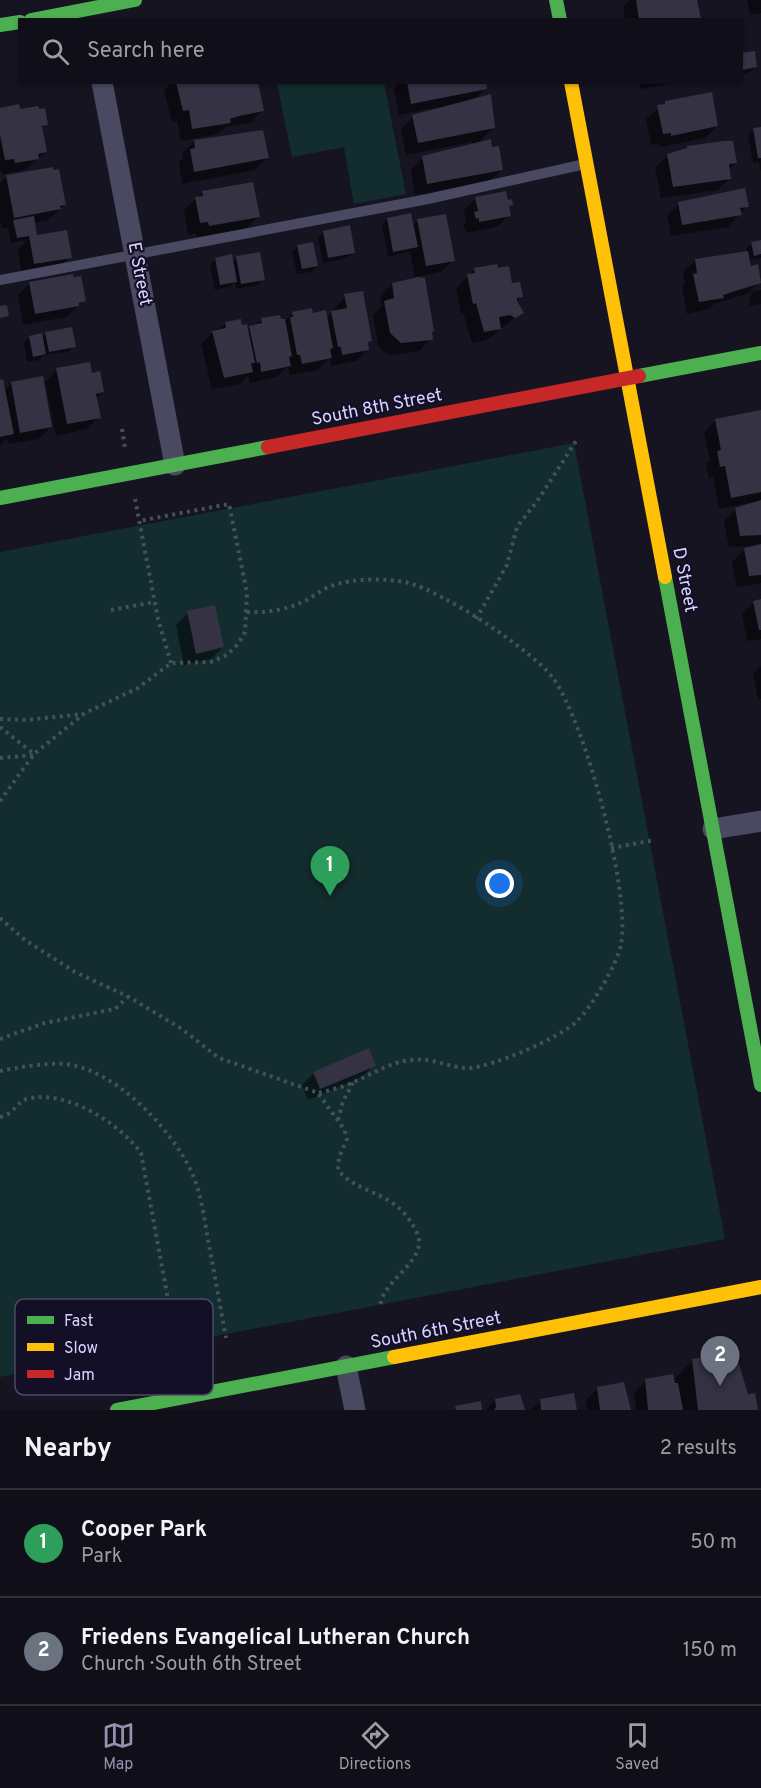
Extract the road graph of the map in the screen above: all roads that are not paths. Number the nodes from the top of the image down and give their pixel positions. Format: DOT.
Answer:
graph roads {
  1 [pos="135,0"];
  2 [pos="556,0"];
  3 [pos="89,9"];
  4 [pos="42,18"];
  5 [pos="560,18"];
  6 [pos="18,22"];
  7 [pos="0,25"];
  8 [pos="102,84"];
  9 [pos="571,84"];
  10 [pos="586,164"];
  11 [pos="135,253"];
  12 [pos="0,280"];
  13 [pos="761,353"];
  14 [pos="627,379"];
  15 [pos="176,465"];
  16 [pos="0,498"];
  17 [pos="761,821"];
  18 [pos="713,829"];
  19 [pos="761,1085"];
  20 [pos="761,1287"];
  21 [pos="346,1366"];
  22 [pos="213,1392"];
  23 [pos="196,1395"];
  24 [pos="119,1410"];
  25 [pos="355,1410"];
  1 -- 3 [label="street"];
  2 -- 5 [label="street"];
  3 -- 4 [label="street"];
  6 -- 7 [label="street"];
  8 -- 11 [label="street, E Street"];
  9 -- 10 [label="street, D Street"];
  10 -- 11 [label="lane"];
  10 -- 14 [label="street, D Street"];
  11 -- 12 [label="lane"];
  11 -- 15 [label="street, E Street"];
  13 -- 14 [label="street, South 8th Street"];
  14 -- 15 [label="street, South 8th Street"];
  14 -- 18 [label="street, D Street"];
  15 -- 16 [label="street, South 8th Street"];
  17 -- 18 [label="street"];
  18 -- 19 [label="street, D Street"];
  20 -- 21 [label="street, South 6th Street"];
  21 -- 22 [label="street, South 6th Street"];
  21 -- 25 [label="street"];
  23 -- 24 [label="street, South 6th Street"];
}
